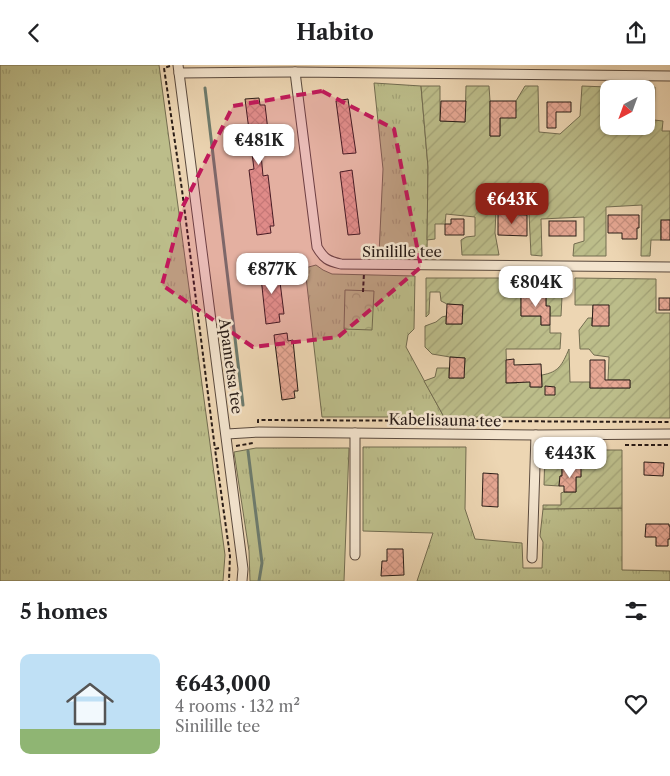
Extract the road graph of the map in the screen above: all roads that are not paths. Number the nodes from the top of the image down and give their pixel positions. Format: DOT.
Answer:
graph roads {
  1 [pos="176,68"];
  2 [pos="295,72"];
  3 [pos="670,76"];
  4 [pos="670,267"];
  5 [pos="355,433"];
  6 [pos="227,434"];
  7 [pos="670,434"];
  8 [pos="536,435"];
  9 [pos="355,555"];
  10 [pos="532,558"];
  11 [pos="242,581"];
  1 -- 2 [label="street"];
  1 -- 6 [label="street, Apametsa tee"];
  2 -- 3 [label="street"];
  2 -- 4 [label="street, Sinilille tee"];
  5 -- 6 [label="street, Kabelisauna tee"];
  5 -- 8 [label="street, Kabelisauna tee"];
  5 -- 9 [label="street"];
  6 -- 11 [label="street, Apametsa tee"];
  7 -- 8 [label="street, Kabelisauna tee"];
  8 -- 10 [label="street"];
}
